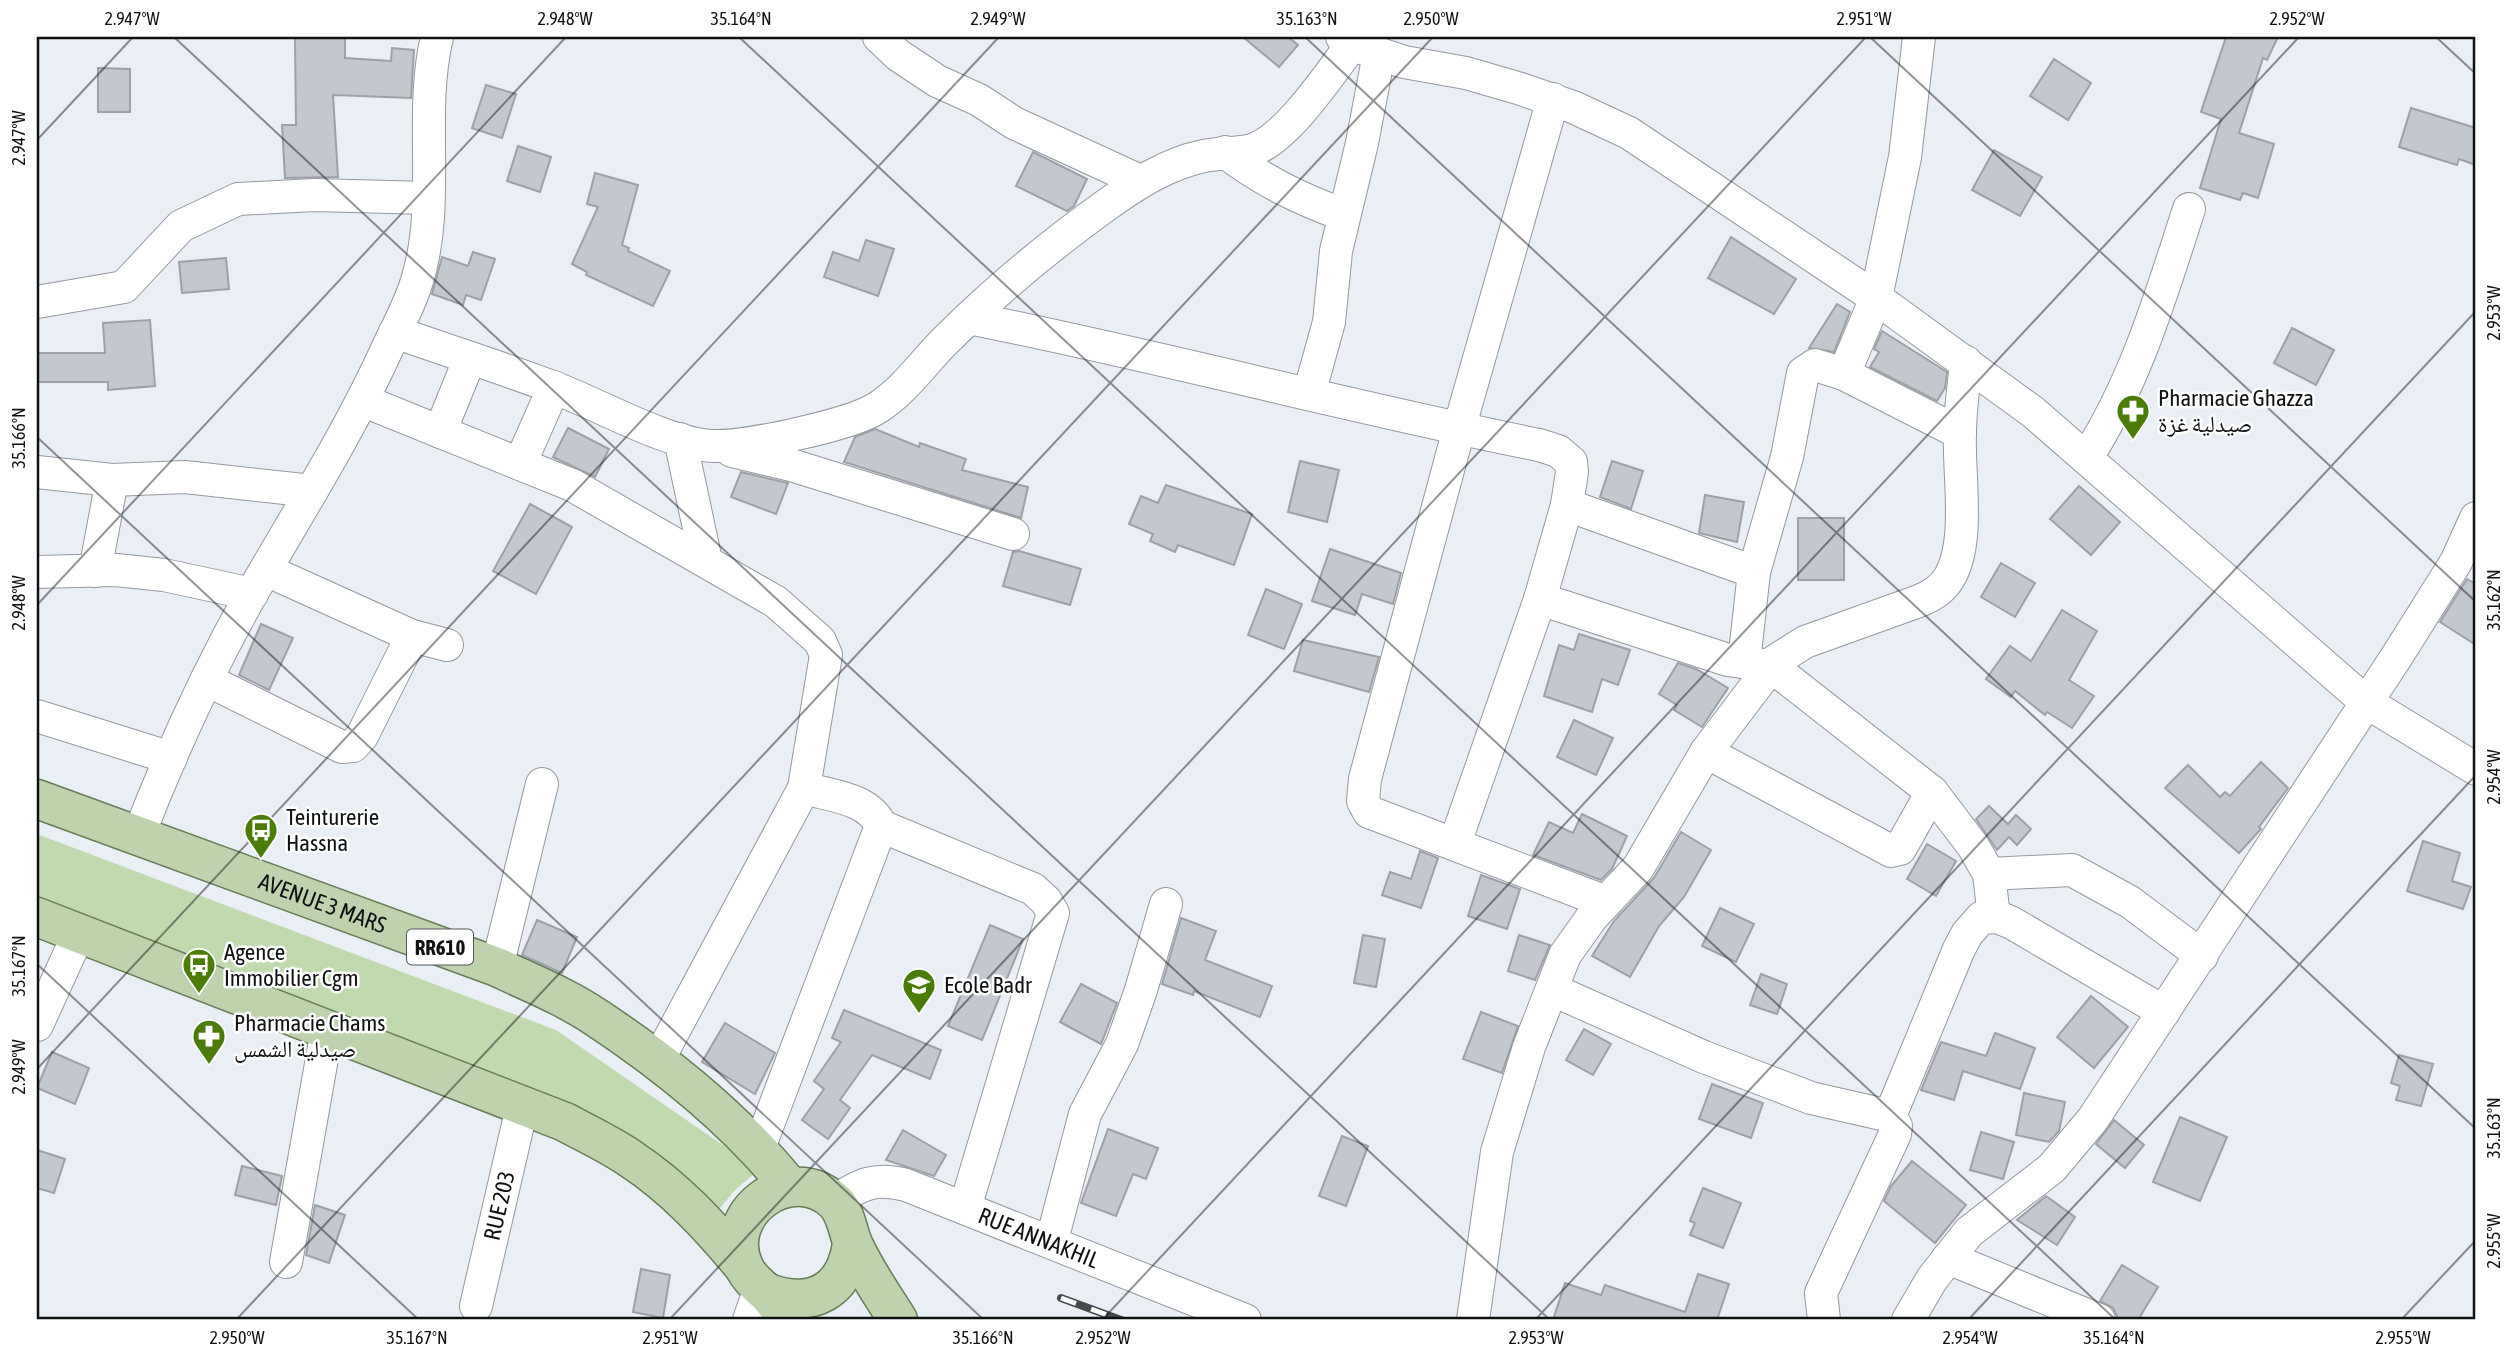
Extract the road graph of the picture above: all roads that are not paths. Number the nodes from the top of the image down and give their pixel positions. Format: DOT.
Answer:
graph roads {
  1 [pos="437,37"];
  2 [pos="879,37"];
  3 [pos="1919,37"];
  4 [pos="1358,45"];
  5 [pos="1553,99"];
  6 [pos="1225,152"];
  7 [pos="1140,181"];
  8 [pos="428,198"];
  9 [pos="2189,209"];
  10 [pos="1344,215"];
  11 [pos="1876,298"];
  12 [pos="37,302"];
  13 [pos="969,318"];
  14 [pos="395,332"];
  15 [pos="470,358"];
  16 [pos="1966,362"];
  17 [pos="1844,374"];
  18 [pos="554,387"];
  19 [pos="1309,394"];
  20 [pos="364,401"];
  21 [pos="1459,429"];
  22 [pos="440,432"];
  23 [pos="1960,433"];
  24 [pos="680,439"];
  25 [pos="711,446"];
  26 [pos="2087,457"];
  27 [pos="520,464"];
  28 [pos="37,472"];
  29 [pos="112,480"];
  30 [pos="312,491"];
  31 [pos="1567,505"];
  32 [pos="2476,518"];
  33 [pos="1013,534"];
  34 [pos="706,561"];
  35 [pos="95,571"];
  36 [pos="37,572"];
  37 [pos="1754,572"];
  38 [pos="259,582"];
  39 [pos="1540,599"];
  40 [pos="412,636"];
  41 [pos="447,645"];
  42 [pos="1757,664"];
  43 [pos="207,680"];
  44 [pos="2366,702"];
  45 [pos="37,716"];
  46 [pos="1706,752"];
  47 [pos="170,758"];
  48 [pos="2476,769"];
  49 [pos="542,785"];
  50 [pos="804,789"];
  51 [pos="1932,792"];
  52 [pos="37,799"];
  53 [pos="881,826"];
  54 [pos="138,837"];
  55 [pos="1455,843"];
  56 [pos="1989,874"];
  57 [pos="1606,902"];
  58 [pos="1166,904"];
  59 [pos="37,917"];
  60 [pos="1994,917"];
  61 [pos="79,933"];
  62 [pos="2202,956"];
  63 [pos="497,967"];
  64 [pos="1553,990"];
  65 [pos="2164,1013"];
  66 [pos="37,1025"];
  67 [pos="327,1030"];
  68 [pos="657,1062"];
  69 [pos="523,1103"];
  70 [pos="1890,1116"];
  71 [pos="759,1148"];
  72 [pos="790,1187"];
  73 [pos="834,1202"];
  74 [pos="965,1208"];
  75 [pos="1052,1240"];
  76 [pos="852,1244"];
  77 [pos="1948,1258"];
  78 [pos="286,1262"];
  79 [pos="762,1298"];
  80 [pos="476,1306"];
  81 [pos="898,1320"];
  82 [pos="1245,1320"];
  83 [pos="1473,1320"];
  84 [pos="1824,1320"];
  85 [pos="1908,1320"];
  86 [pos="2099,1320"];
  1 -- 8 [label="street"];
  2 -- 7 [label="street"];
  3 -- 11 [label="street"];
  4 -- 5 [label="street"];
  4 -- 6 [label="street"];
  4 -- 10 [label="street"];
  5 -- 11 [label="street"];
  5 -- 21 [label="street"];
  6 -- 7 [label="street"];
  6 -- 10 [label="street"];
  7 -- 13 [label="street"];
  8 -- 12 [label="street"];
  8 -- 14 [label="street"];
  9 -- 26 [label="street"];
  10 -- 19 [label="street"];
  11 -- 16 [label="street"];
  11 -- 17 [label="street"];
  13 -- 19 [label="street"];
  13 -- 25 [label="street"];
  14 -- 15 [label="street"];
  14 -- 20 [label="street"];
  15 -- 18 [label="street"];
  15 -- 22 [label="street"];
  16 -- 23 [label="street"];
  16 -- 26 [label="street"];
  17 -- 23 [label="street"];
  17 -- 37 [label="street"];
  18 -- 24 [label="street"];
  18 -- 27 [label="street"];
  19 -- 21 [label="street"];
  20 -- 22 [label="street"];
  20 -- 30 [label="street"];
  21 -- 31 [label="street"];
  21 -- 55 [label="street"];
  22 -- 27 [label="street"];
  23 -- 42 [label="street"];
  24 -- 25 [label="street"];
  24 -- 34 [label="street"];
  25 -- 33 [label="street"];
  26 -- 44 [label="street"];
  27 -- 34 [label="street"];
  28 -- 29 [label="street"];
  29 -- 30 [label="street"];
  29 -- 35 [label="street"];
  30 -- 38 [label="street"];
  31 -- 37 [label="street"];
  31 -- 39 [label="street"];
  32 -- 44 [label="street"];
  34 -- 50 [label="street"];
  35 -- 36 [label="street"];
  35 -- 38 [label="street"];
  37 -- 42 [label="street"];
  38 -- 40 [label="street"];
  38 -- 43 [label="street"];
  39 -- 42 [label="street"];
  39 -- 55 [label="street"];
  40 -- 41 [label="street"];
  40 -- 43 [label="street"];
  42 -- 46 [label="street"];
  42 -- 51 [label="street"];
  43 -- 47 [label="street"];
  44 -- 48 [label="street"];
  44 -- 62 [label="street"];
  45 -- 47 [label="street"];
  46 -- 51 [label="street"];
  46 -- 57 [label="street"];
  47 -- 54 [label="street"];
  49 -- 63 [label="street"];
  50 -- 53 [label="street"];
  50 -- 68 [label="street"];
  51 -- 56 [label="street"];
  52 -- 54 [label="main road, AVENUE 3 MARS / RR610"];
  53 -- 71 [label="street"];
  53 -- 74 [label="street"];
  54 -- 63 [label="main road, AVENUE 3 MARS / RR610"];
  55 -- 57 [label="street"];
  56 -- 60 [label="street"];
  56 -- 62 [label="street"];
  57 -- 64 [label="street"];
  58 -- 75 [label="street"];
  59 -- 61 [label="main road"];
  60 -- 65 [label="street"];
  60 -- 70 [label="street"];
  61 -- 66 [label="street"];
  61 -- 67 [label="main road"];
  62 -- 65 [label="street"];
  63 -- 68 [label="main road, AVENUE 3 MARS / RR610"];
  64 -- 70 [label="street"];
  64 -- 83 [label="street"];
  65 -- 77 [label="street"];
  67 -- 69 [label="main road"];
  67 -- 78 [label="street"];
  68 -- 71 [label="main road, AVENUE 3 MARS / RR610"];
  69 -- 79 [label="main road"];
  69 -- 80 [label="street, RUE 203"];
  70 -- 84 [label="street"];
  71 -- 72 [label="main road, AVENUE 3 MARS / RR610"];
  72 -- 73 [label="main road"];
  72 -- 79 [label="main road"];
  73 -- 74 [label="street, RUE ANNAKHIL"];
  73 -- 76 [label="main road"];
  74 -- 75 [label="street, RUE ANNAKHIL"];
  75 -- 82 [label="street, RUE ANNAKHIL"];
  76 -- 79 [label="main road"];
  76 -- 81 [label="main road"];
  77 -- 85 [label="street"];
  77 -- 86 [label="street"];
}
